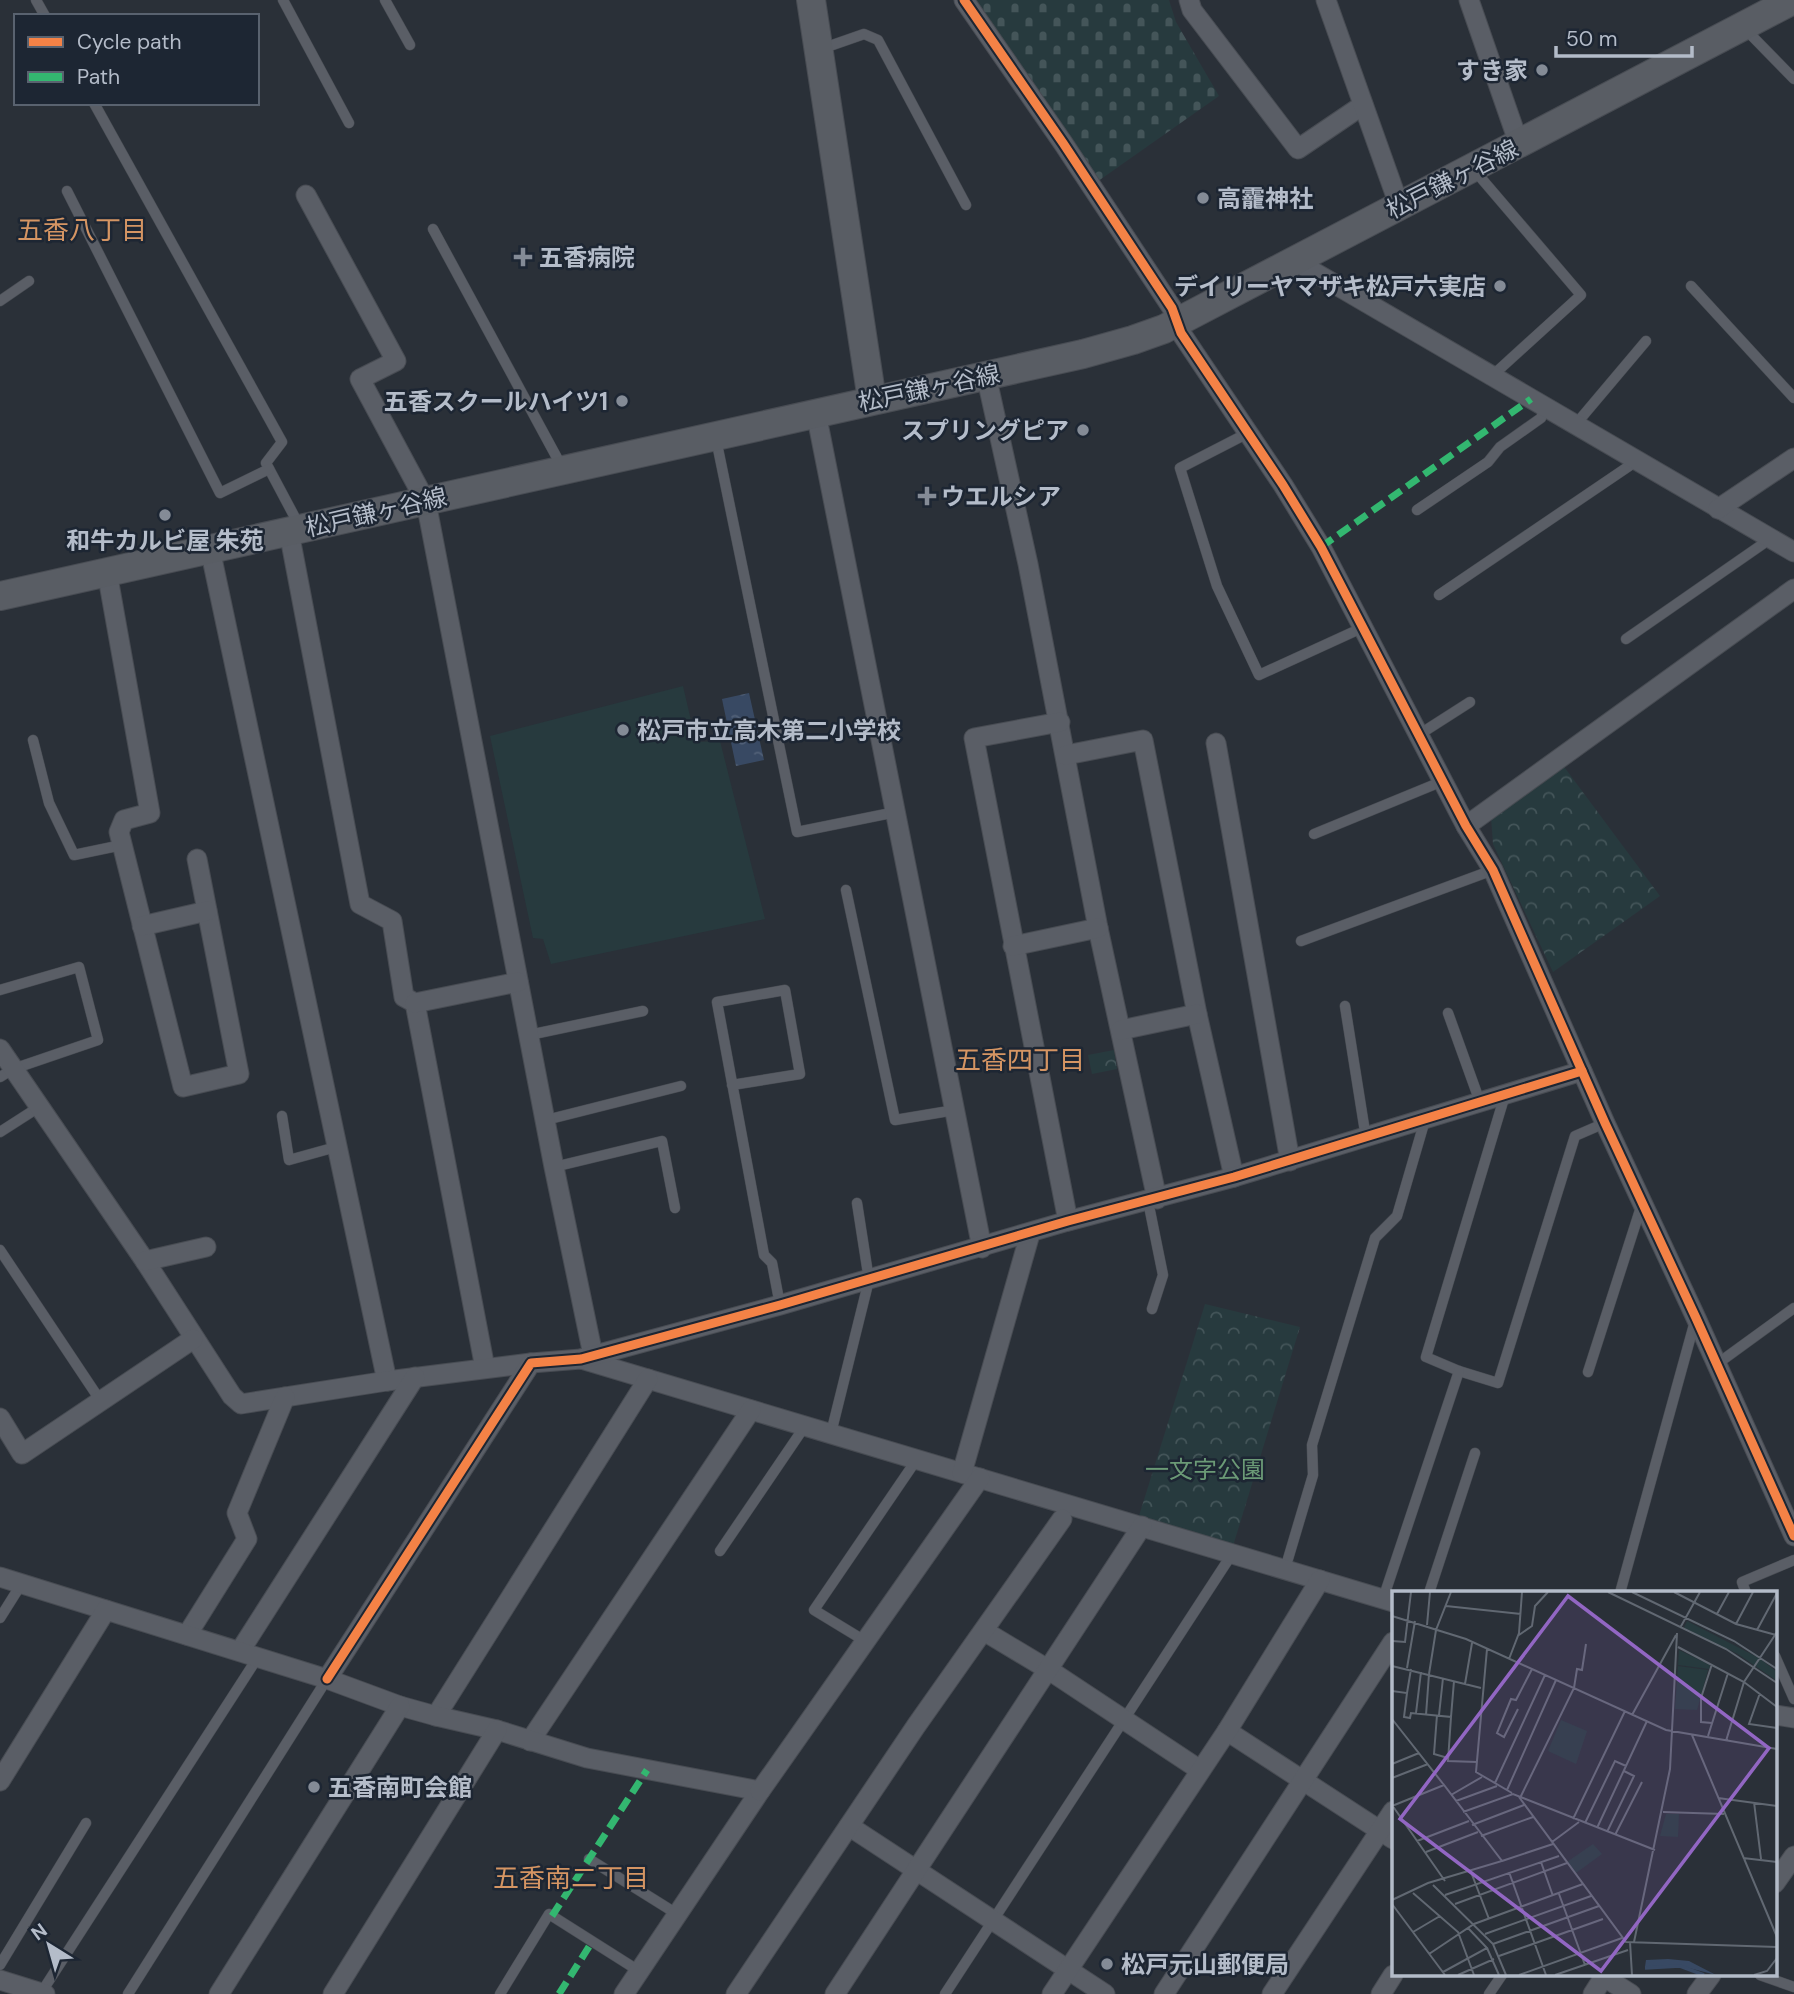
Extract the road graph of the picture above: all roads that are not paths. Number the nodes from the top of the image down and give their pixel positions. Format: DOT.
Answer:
graph roads {
  1 [pos="283,0"];
  2 [pos="385,0"];
  3 [pos="811,0"];
  4 [pos="964,0"];
  5 [pos="1189,0"];
  6 [pos="1326,0"];
  7 [pos="1793,0"];
  8 [pos="1476,3"];
  9 [pos="1747,25"];
  10 [pos="410,45"];
  11 [pos="818,51"];
  12 [pos="1794,79"];
  13 [pos="95,105"];
  14 [pos="1363,105"];
  15 [pos="349,124"];
  16 [pos="1519,144"];
  17 [pos="1472,168"];
  18 [pos="67,191"];
  19 [pos="306,195"];
  20 [pos="966,205"];
  21 [pos="1399,205"];
  22 [pos="433,229"];
  23 [pos="1295,261"];
  24 [pos="29,281"];
  25 [pos="1691,286"];
  26 [pos="0,301"];
  27 [pos="1178,321"];
  28 [pos="1646,341"];
  29 [pos="986,375"];
  30 [pos="1492,376"];
  31 [pos="1794,398"];
  32 [pos="872,400"];
  33 [pos="1545,407"];
  34 [pos="816,413"];
  35 [pos="1576,424"];
  36 [pos="1248,433"];
  37 [pos="716,436"];
  38 [pos="1794,458"];
  39 [pos="1638,460"];
  40 [pos="269,469"];
  41 [pos="564,470"];
  42 [pos="426,502"];
  43 [pos="1718,509"];
  44 [pos="1417,510"];
  45 [pos="295,530"];
  46 [pos="1770,538"];
  47 [pos="211,549"];
  48 [pos="1794,551"];
  49 [pos="107,572"];
  50 [pos="1794,589"];
  51 [pos="1439,595"];
  52 [pos="0,596"];
  53 [pos="1364,627"];
  54 [pos="1626,639"];
  55 [pos="1470,702"];
  56 [pos="1060,722"];
  57 [pos="1420,734"];
  58 [pos="33,740"];
  59 [pos="1216,743"];
  60 [pos="1066,755"];
  61 [pos="1443,781"];
  62 [pos="896,812"];
  63 [pos="1466,826"];
  64 [pos="1314,834"];
  65 [pos="122,845"];
  66 [pos="197,859"];
  67 [pos="1493,870"];
  68 [pos="846,890"];
  69 [pos="207,911"];
  70 [pos="142,926"];
  71 [pos="1098,928"];
  72 [pos="1301,941"];
  73 [pos="1013,946"];
  74 [pos="518,982"];
  75 [pos="0,990"];
  76 [pos="415,1003"];
  77 [pos="1345,1006"];
  78 [pos="643,1011"];
  79 [pos="1448,1013"];
  80 [pos="1197,1014"];
  81 [pos="1121,1030"];
  82 [pos="529,1035"];
  83 [pos="0,1049"];
  84 [pos="1581,1071"];
  85 [pos="6,1073"];
  86 [pos="681,1086"];
  87 [pos="732,1086"];
  88 [pos="1505,1095"];
  89 [pos="1480,1102"];
  90 [pos="39,1107"];
  91 [pos="955,1110"];
  92 [pos="282,1116"];
  93 [pos="546,1120"];
  94 [pos="1426,1120"];
  95 [pos="1605,1123"];
  96 [pos="0,1132"];
  97 [pos="1366,1138"];
  98 [pos="336,1147"];
  99 [pos="1290,1161"];
  100 [pos="554,1167"];
  101 [pos="1234,1177"];
  102 [pos="1153,1200"];
  103 [pos="857,1203"];
  104 [pos="1643,1203"];
  105 [pos="675,1208"];
  106 [pos="1068,1221"];
  107 [pos="1030,1234"];
  108 [pos="206,1247"];
  109 [pos="982,1248"];
  110 [pos="0,1250"];
  111 [pos="145,1261"];
  112 [pos="869,1280"];
  113 [pos="780,1305"];
  114 [pos="1794,1308"];
  115 [pos="1152,1309"];
  116 [pos="1696,1318"];
  117 [pos="193,1339"];
  118 [pos="587,1357"];
  119 [pos="531,1363"];
  120 [pos="1717,1364"];
  121 [pos="485,1368"];
  122 [pos="1459,1371"];
  123 [pos="1588,1372"];
  124 [pos="415,1377"];
  125 [pos="648,1379"];
  126 [pos="387,1381"];
  127 [pos="285,1397"];
  128 [pos="100,1400"];
  129 [pos="751,1410"];
  130 [pos="805,1426"];
  131 [pos="3,1430"];
  132 [pos="831,1433"];
  133 [pos="1475,1453"];
  134 [pos="916,1459"];
  135 [pos="971,1475"];
  136 [pos="1062,1519"];
  137 [pos="1142,1526"];
  138 [pos="1794,1536"];
  139 [pos="720,1551"];
  140 [pos="1232,1553"];
  141 [pos="1794,1560"];
  142 [pos="1285,1569"];
  143 [pos="0,1577"];
  144 [pos="1320,1580"];
  145 [pos="22,1583"];
  146 [pos="1430,1591"];
  147 [pos="1621,1591"];
  148 [pos="1745,1591"];
  149 [pos="1388,1600"];
  150 [pos="106,1610"];
  151 [pos="0,1619"];
  152 [pos="984,1631"];
  153 [pos="187,1635"];
  154 [pos="865,1641"];
  155 [pos="1392,1644"];
  156 [pos="249,1654"];
  157 [pos="1776,1658"];
  158 [pos="1049,1670"];
  159 [pos="327,1679"];
  160 [pos="1794,1699"];
  161 [pos="400,1706"];
  162 [pos="1776,1715"];
  163 [pos="436,1716"];
  164 [pos="1794,1718"];
  165 [pos="1124,1720"];
  166 [pos="497,1730"];
  167 [pos="1227,1731"];
  168 [pos="530,1741"];
  169 [pos="1200,1770"];
  170 [pos="1303,1780"];
  171 [pos="0,1781"];
  172 [pos="760,1791"];
  173 [pos="1392,1815"];
  174 [pos="86,1824"];
  175 [pos="849,1826"];
  176 [pos="1387,1835"];
  177 [pos="1794,1856"];
  178 [pos="589,1860"];
  179 [pos="917,1869"];
  180 [pos="1776,1882"];
  181 [pos="677,1914"];
  182 [pos="992,1921"];
  183 [pos="0,1965"];
  184 [pos="1067,1970"];
  185 [pos="1392,1976"];
  186 [pos="1501,1976"];
  187 [pos="1603,1976"];
  188 [pos="1605,1976"];
  189 [pos="1710,1976"];
  190 [pos="1763,1976"];
  191 [pos="0,1980"];
  192 [pos="635,1986"];
  193 [pos="1794,1987"];
  194 [pos="43,1993"];
  195 [pos="128,1994"];
  196 [pos="219,1994"];
  197 [pos="333,1994"];
  198 [pos="500,1994"];
  199 [pos="736,1994"];
  200 [pos="835,1994"];
  201 [pos="944,1994"];
  202 [pos="1052,1994"];
  203 [pos="1105,1994"];
  204 [pos="1164,1994"];
  205 [pos="1272,1994"];
  206 [pos="1381,1994"];
  207 [pos="1489,1994"];
  208 [pos="1593,1994"];
  209 [pos="1631,1994"];
  210 [pos="1697,1994"];
  1 -- 15 [label="lane"];
  2 -- 10 [label="lane"];
  3 -- 11 [label="main road"];
  4 -- 27 [label="street"];
  5 -- 14 [label="street"];
  6 -- 14 [label="street"];
  7 -- 9 [label="main road, 松戸鎌ヶ谷線"];
  8 -- 16 [label="street"];
  9 -- 12 [label="lane"];
  9 -- 16 [label="main road, 松戸鎌ヶ谷線"];
  11 -- 20 [label="lane"];
  11 -- 32 [label="main road"];
  13 -- 40 [label="lane"];
  14 -- 21 [label="street"];
  16 -- 17 [label="main road, 松戸鎌ヶ谷線"];
  17 -- 21 [label="main road, 松戸鎌ヶ谷線"];
  17 -- 30 [label="lane"];
  18 -- 40 [label="lane"];
  19 -- 42 [label="street"];
  21 -- 23 [label="main road, 松戸鎌ヶ谷線"];
  22 -- 41 [label="lane"];
  23 -- 27 [label="main road, 松戸鎌ヶ谷線"];
  23 -- 30 [label="street"];
  24 -- 26 [label="lane"];
  25 -- 31 [label="lane"];
  27 -- 29 [label="main road, 松戸鎌ヶ谷線"];
  27 -- 36 [label="street"];
  28 -- 35 [label="lane"];
  29 -- 32 [label="main road, 松戸鎌ヶ谷線"];
  29 -- 56 [label="street"];
  30 -- 33 [label="street"];
  32 -- 34 [label="main road, 松戸鎌ヶ谷線"];
  33 -- 35 [label="street"];
  33 -- 44 [label="lane"];
  34 -- 37 [label="main road, 松戸鎌ヶ谷線"];
  34 -- 62 [label="street"];
  35 -- 39 [label="street"];
  36 -- 53 [label="street"];
  36 -- 53 [label="lane"];
  37 -- 41 [label="main road, 松戸鎌ヶ谷線"];
  37 -- 62 [label="lane"];
  38 -- 43 [label="street"];
  39 -- 43 [label="street"];
  39 -- 51 [label="lane"];
  40 -- 45 [label="lane"];
  41 -- 42 [label="main road, 松戸鎌ヶ谷線"];
  42 -- 45 [label="main road, 松戸鎌ヶ谷線"];
  42 -- 74 [label="street"];
  43 -- 46 [label="street"];
  45 -- 47 [label="main road, 松戸鎌ヶ谷線"];
  45 -- 76 [label="street"];
  46 -- 48 [label="street"];
  46 -- 54 [label="lane"];
  47 -- 49 [label="main road, 松戸鎌ヶ谷線"];
  47 -- 98 [label="street"];
  49 -- 52 [label="main road, 松戸鎌ヶ谷線"];
  49 -- 65 [label="street"];
  50 -- 63 [label="street"];
  53 -- 57 [label="street"];
  55 -- 57 [label="lane"];
  56 -- 60 [label="street"];
  56 -- 73 [label="street"];
  57 -- 61 [label="street"];
  58 -- 65 [label="lane"];
  59 -- 99 [label="street"];
  60 -- 71 [label="street"];
  60 -- 80 [label="street"];
  61 -- 63 [label="street"];
  61 -- 64 [label="lane"];
  62 -- 91 [label="street"];
  63 -- 67 [label="street"];
  65 -- 70 [label="street"];
  66 -- 69 [label="street"];
  67 -- 72 [label="lane"];
  67 -- 84 [label="street"];
  68 -- 91 [label="lane"];
  69 -- 70 [label="street"];
  69 -- 70 [label="street"];
  71 -- 73 [label="street"];
  71 -- 81 [label="street"];
  73 -- 106 [label="street"];
  74 -- 76 [label="street"];
  74 -- 82 [label="street"];
  75 -- 85 [label="lane"];
  76 -- 121 [label="street"];
  77 -- 97 [label="lane"];
  78 -- 82 [label="lane"];
  79 -- 89 [label="lane"];
  80 -- 81 [label="street"];
  80 -- 101 [label="street"];
  81 -- 102 [label="street"];
  82 -- 93 [label="street"];
  83 -- 85 [label="street"];
  84 -- 88 [label="street"];
  84 -- 95 [label="street"];
  85 -- 90 [label="street"];
  86 -- 93 [label="lane"];
  87 -- 87 [label="lane"];
  87 -- 113 [label="lane"];
  88 -- 89 [label="street"];
  88 -- 122 [label="lane"];
  89 -- 94 [label="street"];
  90 -- 96 [label="lane"];
  90 -- 111 [label="street"];
  91 -- 109 [label="street"];
  92 -- 98 [label="lane"];
  93 -- 100 [label="street"];
  94 -- 97 [label="street"];
  94 -- 142 [label="lane"];
  95 -- 104 [label="street"];
  95 -- 122 [label="lane"];
  97 -- 99 [label="street"];
  98 -- 126 [label="street"];
  99 -- 101 [label="street"];
  100 -- 105 [label="lane"];
  100 -- 118 [label="street"];
  101 -- 102 [label="street"];
  102 -- 106 [label="street"];
  102 -- 115 [label="lane"];
  103 -- 112 [label="lane"];
  104 -- 116 [label="street"];
  104 -- 123 [label="lane"];
  106 -- 107 [label="street"];
  107 -- 109 [label="street"];
  107 -- 135 [label="street"];
  108 -- 111 [label="street"];
  109 -- 112 [label="street"];
  110 -- 128 [label="lane"];
  111 -- 117 [label="street"];
  112 -- 113 [label="street"];
  112 -- 132 [label="lane"];
  113 -- 118 [label="street"];
  114 -- 120 [label="lane"];
  116 -- 120 [label="street"];
  116 -- 147 [label="lane"];
  117 -- 127 [label="street"];
  117 -- 128 [label="street"];
  118 -- 119 [label="street"];
  118 -- 125 [label="street"];
  119 -- 121 [label="street"];
  119 -- 159 [label="street"];
  120 -- 138 [label="street"];
  121 -- 124 [label="street"];
  122 -- 149 [label="lane"];
  124 -- 126 [label="street"];
  124 -- 156 [label="street"];
  125 -- 129 [label="street"];
  125 -- 163 [label="street"];
  126 -- 127 [label="street"];
  127 -- 153 [label="street"];
  128 -- 131 [label="street"];
  129 -- 130 [label="street"];
  129 -- 168 [label="street"];
  130 -- 132 [label="street"];
  130 -- 139 [label="lane"];
  132 -- 134 [label="street"];
  133 -- 146 [label="lane"];
  134 -- 135 [label="street"];
  134 -- 154 [label="lane"];
  135 -- 137 [label="street"];
  135 -- 154 [label="street"];
  136 -- 152 [label="street"];
  137 -- 140 [label="street"];
  137 -- 158 [label="street"];
  140 -- 142 [label="street"];
  140 -- 165 [label="lane"];
  141 -- 148 [label="lane"];
  142 -- 144 [label="street"];
  143 -- 145 [label="street"];
  144 -- 149 [label="street"];
  144 -- 167 [label="street"];
  145 -- 150 [label="street"];
  145 -- 151 [label="lane"];
  150 -- 153 [label="street"];
  150 -- 171 [label="street"];
  152 -- 158 [label="street"];
  152 -- 175 [label="street"];
  153 -- 156 [label="street"];
  154 -- 172 [label="street"];
  155 -- 170 [label="street"];
  156 -- 159 [label="street"];
  156 -- 194 [label="lane"];
  157 -- 160 [label="lane"];
  158 -- 165 [label="street"];
  158 -- 179 [label="street"];
  159 -- 161 [label="street"];
  159 -- 195 [label="lane"];
  161 -- 163 [label="street"];
  161 -- 196 [label="street"];
  162 -- 164 [label="street"];
  163 -- 166 [label="street"];
  165 -- 169 [label="street"];
  165 -- 182 [label="lane"];
  166 -- 168 [label="street"];
  166 -- 197 [label="street"];
  167 -- 169 [label="street"];
  167 -- 170 [label="street"];
  168 -- 172 [label="street"];
  169 -- 184 [label="street"];
  170 -- 176 [label="street"];
  170 -- 204 [label="street"];
  172 -- 181 [label="street"];
  173 -- 176 [label="street"];
  174 -- 183 [label="lane"];
  175 -- 179 [label="street"];
  175 -- 199 [label="street"];
  176 -- 205 [label="street"];
  177 -- 180 [label="street"];
  178 -- 181 [label="lane"];
  179 -- 182 [label="street"];
  179 -- 200 [label="street"];
  181 -- 192 [label="street"];
  182 -- 184 [label="street"];
  182 -- 201 [label="lane"];
  184 -- 202 [label="street"];
  184 -- 203 [label="street"];
  185 -- 206 [label="street"];
  186 -- 207 [label="lane"];
  187 -- 208 [label="street"];
  188 -- 209 [label="street"];
  189 -- 210 [label="street"];
  190 -- 193 [label="lane"];
  191 -- 194 [label="street"];
  192 -- 198 [label="lane"];
}
